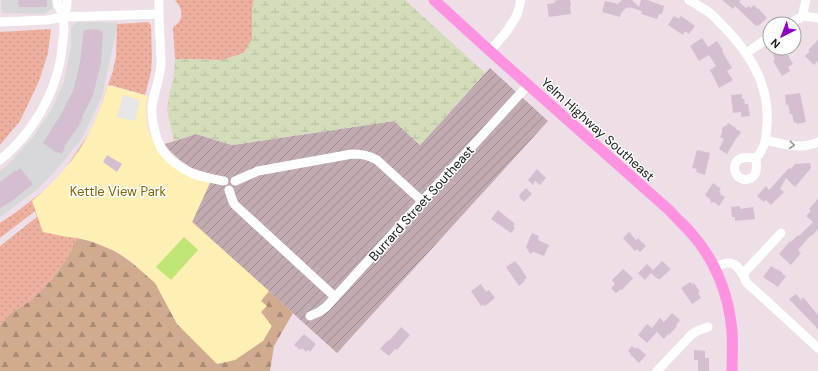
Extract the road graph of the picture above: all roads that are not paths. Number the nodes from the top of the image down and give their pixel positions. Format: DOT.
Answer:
graph roads {
  1 [pos="57,0"];
  2 [pos="67,0"];
  3 [pos="159,0"];
  4 [pos="434,0"];
  5 [pos="520,0"];
  6 [pos="689,0"];
  7 [pos="806,0"];
  8 [pos="159,14"];
  9 [pos="803,16"];
  10 [pos="64,17"];
  11 [pos="818,18"];
  12 [pos="0,22"];
  13 [pos="762,42"];
  14 [pos="490,51"];
  15 [pos="746,53"];
  16 [pos="528,85"];
  17 [pos="766,140"];
  18 [pos="818,142"];
  19 [pos="756,158"];
  20 [pos="0,160"];
  21 [pos="224,181"];
  22 [pos="235,181"];
  23 [pos="229,190"];
  24 [pos="422,201"];
  25 [pos="781,233"];
  26 [pos="715,267"];
  27 [pos="743,274"];
  28 [pos="335,297"];
  29 [pos="310,316"];
  30 [pos="708,327"];
  31 [pos="818,348"];
  32 [pos="657,371"];
  33 [pos="732,371"];
  1 -- 10 [label="street"];
  2 -- 10 [label="street"];
  3 -- 8 [label="street"];
  4 -- 14 [label="main road, Yelm Highway Southeast"];
  5 -- 14 [label="street"];
  6 -- 15 [label="street"];
  7 -- 9 [label="street"];
  8 -- 10 [label="street"];
  8 -- 21 [label="street"];
  9 -- 11 [label="street"];
  10 -- 12 [label="street"];
  10 -- 20 [label="street"];
  13 -- 15 [label="street"];
  14 -- 16 [label="main road, Yelm Highway Southeast"];
  15 -- 17 [label="street"];
  16 -- 24 [label="street, Burrard Street Southeast"];
  16 -- 26 [label="main road, Yelm Highway Southeast"];
  17 -- 18 [label="street, one-way"];
  17 -- 19 [label="street"];
  21 -- 22 [label="street"];
  21 -- 23 [label="street"];
  22 -- 23 [label="street"];
  22 -- 24 [label="street"];
  23 -- 28 [label="street"];
  24 -- 28 [label="street, Burrard Street Southeast"];
  25 -- 27 [label="street"];
  26 -- 27 [label="street"];
  26 -- 33 [label="main road, Yelm Highway Southeast"];
  27 -- 31 [label="street"];
  28 -- 29 [label="street, Burrard Street Southeast"];
  30 -- 32 [label="street"];
}
